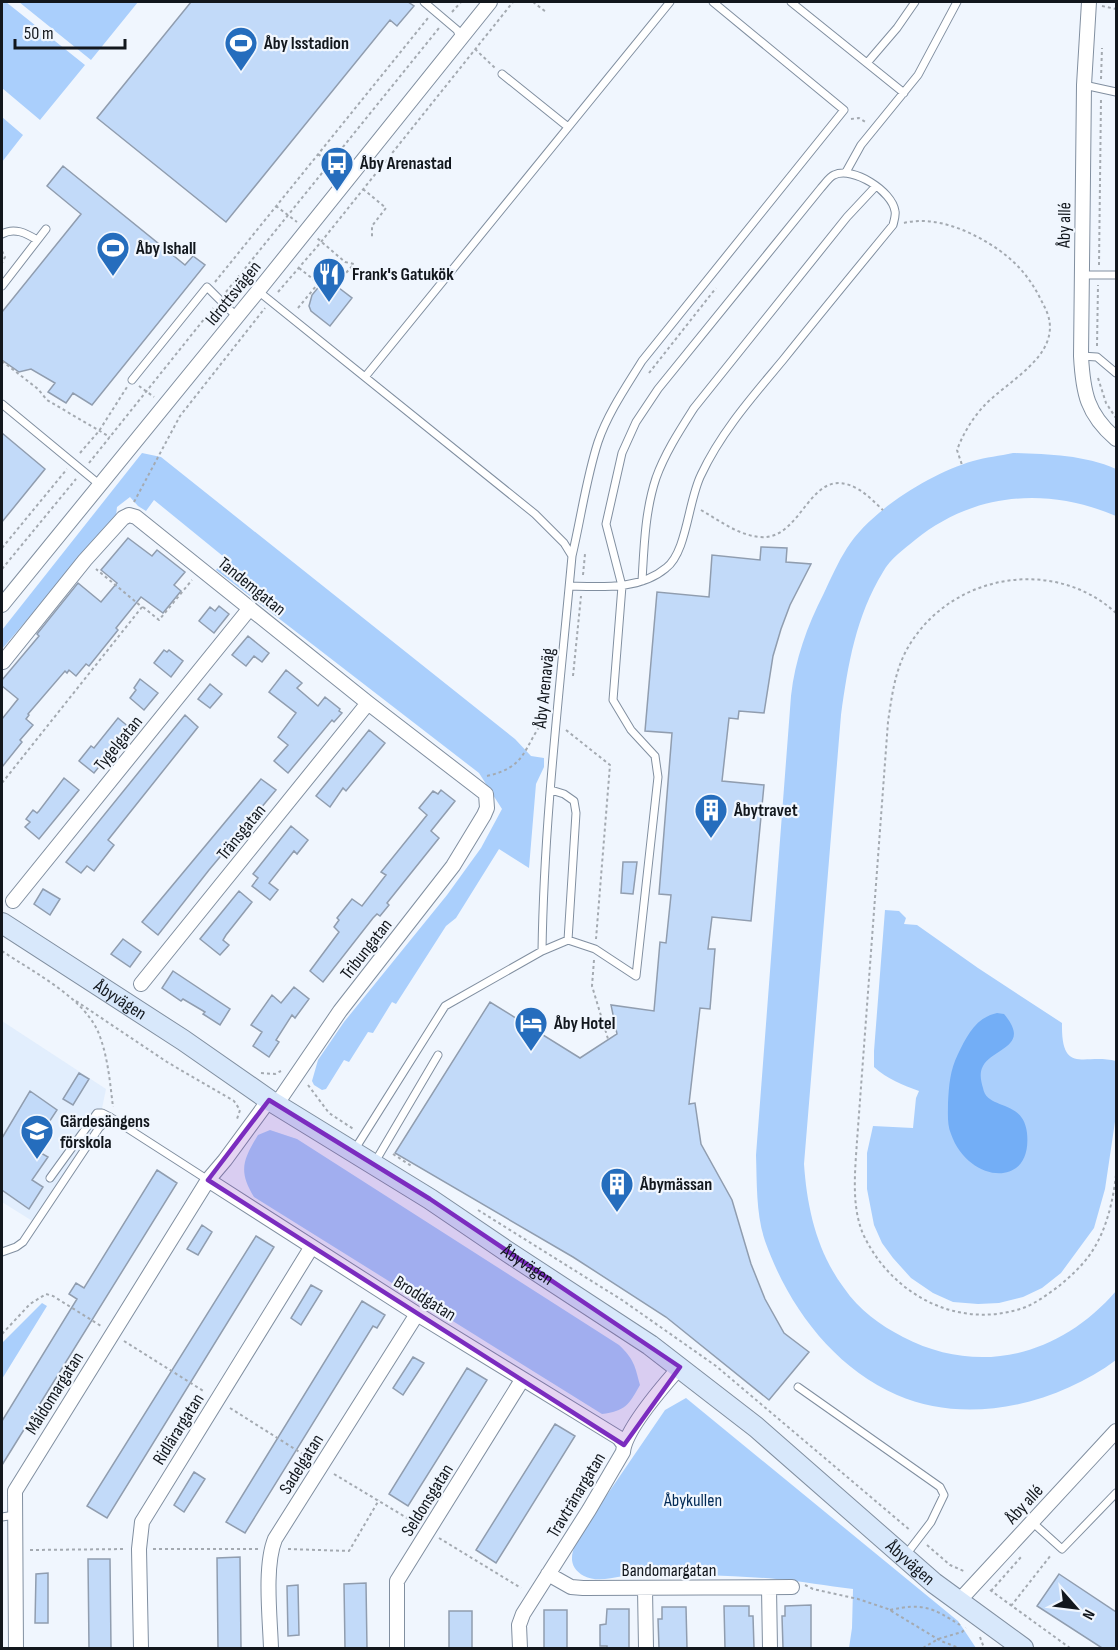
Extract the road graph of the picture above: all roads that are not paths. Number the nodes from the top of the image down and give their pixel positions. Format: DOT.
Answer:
graph roads {
  1 [pos="424,2"];
  2 [pos="490,2"];
  3 [pos="670,2"];
  4 [pos="713,2"];
  5 [pos="791,2"];
  6 [pos="915,2"];
  7 [pos="957,2"];
  8 [pos="1089,2"];
  9 [pos="461,39"];
  10 [pos="867,63"];
  11 [pos="502,74"];
  12 [pos="1084,85"];
  13 [pos="1116,92"];
  14 [pos="904,93"];
  15 [pos="568,127"];
  16 [pos="846,172"];
  17 [pos="876,186"];
  18 [pos="46,229"];
  19 [pos="2,234"];
  20 [pos="37,240"];
  21 [pos="1081,275"];
  22 [pos="1116,275"];
  23 [pos="2,286"];
  24 [pos="258,291"];
  25 [pos="237,317"];
  26 [pos="1081,356"];
  27 [pos="1116,373"];
  28 [pos="365,377"];
  29 [pos="132,380"];
  30 [pos="2,404"];
  31 [pos="1116,439"];
  32 [pos="100,485"];
  33 [pos="572,556"];
  34 [pos="642,581"];
  35 [pos="570,586"];
  36 [pos="622,586"];
  37 [pos="2,605"];
  38 [pos="250,608"];
  39 [pos="3,662"];
  40 [pos="369,703"];
  41 [pos="551,790"];
  42 [pos="484,815"];
  43 [pos="13,901"];
  44 [pos="2,922"];
  45 [pos="568,940"];
  46 [pos="542,951"];
  47 [pos="141,984"];
  48 [pos="438,1055"];
  49 [pos="272,1102"];
  50 [pos="110,1117"];
  51 [pos="354,1152"];
  52 [pos="374,1164"];
  53 [pos="50,1178"];
  54 [pos="208,1180"];
  55 [pos="311,1248"];
  56 [pos="2,1252"];
  57 [pos="417,1314"];
  58 [pos="680,1367"];
  59 [pos="522,1380"];
  60 [pos="798,1387"];
  61 [pos="1116,1431"];
  62 [pos="624,1445"];
  63 [pos="1116,1493"];
  64 [pos="8,1516"];
  65 [pos="1032,1522"];
  66 [pos="904,1556"];
  67 [pos="548,1574"];
  68 [pos="792,1587"];
  69 [pos="645,1588"];
  70 [pos="769,1588"];
  71 [pos="958,1602"];
  72 [pos="16,1648"];
  73 [pos="141,1648"];
  74 [pos="271,1648"];
  75 [pos="397,1648"];
  76 [pos="520,1648"];
  77 [pos="646,1648"];
  78 [pos="770,1648"];
  79 [pos="1023,1648"];
  1 -- 9 [label="lane"];
  2 -- 9 [label="street, Idrottsvägen"];
  3 -- 15 [label="lane"];
  4 -- 33 [label="lane, Åby Arenaväg"];
  5 -- 10 [label="lane"];
  6 -- 10 [label="lane"];
  7 -- 14 [label="lane"];
  8 -- 12 [label="street, Åby allé"];
  9 -- 24 [label="street, Idrottsvägen"];
  10 -- 14 [label="lane"];
  11 -- 15 [label="lane"];
  12 -- 13 [label="lane"];
  12 -- 21 [label="street, Åby allé"];
  14 -- 16 [label="lane"];
  15 -- 28 [label="lane"];
  16 -- 17 [label="lane"];
  16 -- 36 [label="lane"];
  17 -- 34 [label="lane"];
  17 -- 34 [label="lane"];
  18 -- 20 [label="lane"];
  19 -- 20 [label="lane"];
  20 -- 23 [label="lane"];
  21 -- 22 [label="lane"];
  21 -- 26 [label="street, Åby allé"];
  24 -- 25 [label="street, Idrottsvägen"];
  24 -- 28 [label="lane"];
  25 -- 29 [label="lane"];
  25 -- 32 [label="street, Idrottsvägen"];
  26 -- 27 [label="lane"];
  26 -- 31 [label="street, Åby allé"];
  28 -- 33 [label="lane"];
  30 -- 32 [label="lane"];
  32 -- 37 [label="street, Idrottsvägen"];
  33 -- 35 [label="lane, Åby Arenaväg"];
  34 -- 36 [label="lane"];
  35 -- 36 [label="lane"];
  35 -- 41 [label="lane, Åby Arenaväg"];
  36 -- 45 [label="lane"];
  38 -- 39 [label="street, Tandemgatan"];
  38 -- 40 [label="street, Tandemgatan"];
  38 -- 43 [label="street, Tygelgatan"];
  40 -- 42 [label="street, Tandemgatan"];
  40 -- 47 [label="street, Tränsgatan"];
  41 -- 45 [label="lane"];
  41 -- 46 [label="lane, Åby Arenaväg"];
  42 -- 49 [label="street, Tribungatan"];
  44 -- 49 [label="street, Åbyvägen"];
  45 -- 46 [label="lane"];
  46 -- 51 [label="lane"];
  48 -- 52 [label="lane"];
  49 -- 51 [label="street, Åbyvägen"];
  49 -- 54 [label="street, Måldomargatan"];
  50 -- 53 [label="lane"];
  50 -- 54 [label="lane"];
  50 -- 56 [label="lane"];
  51 -- 52 [label="street, Åbyvägen"];
  52 -- 58 [label="street, Åbyvägen"];
  54 -- 55 [label="street, Broddgatan"];
  54 -- 64 [label="street, Måldomargatan"];
  55 -- 57 [label="street, Broddgatan"];
  55 -- 73 [label="street, Ridlärargatan"];
  57 -- 59 [label="street, Broddgatan"];
  57 -- 74 [label="street, Sadelgatan"];
  58 -- 62 [label="street, Travtränargatan"];
  58 -- 66 [label="street, Åbyvägen"];
  59 -- 62 [label="street, Broddgatan"];
  59 -- 75 [label="street, Seldonsgatan"];
  60 -- 66 [label="lane"];
  61 -- 65 [label="street, Åby allé"];
  62 -- 67 [label="street, Travtränargatan"];
  63 -- 65 [label="lane"];
  64 -- 72 [label="street, Måldomargatan"];
  65 -- 71 [label="street, Åby allé"];
  66 -- 71 [label="street, Åbyvägen"];
  67 -- 69 [label="street, Bandomargatan"];
  67 -- 76 [label="street, Travtränargatan"];
  68 -- 70 [label="street, Bandomargatan"];
  69 -- 70 [label="street, Bandomargatan"];
  69 -- 77 [label="street"];
  70 -- 78 [label="street"];
  71 -- 79 [label="street, Åbyvägen"];
}
